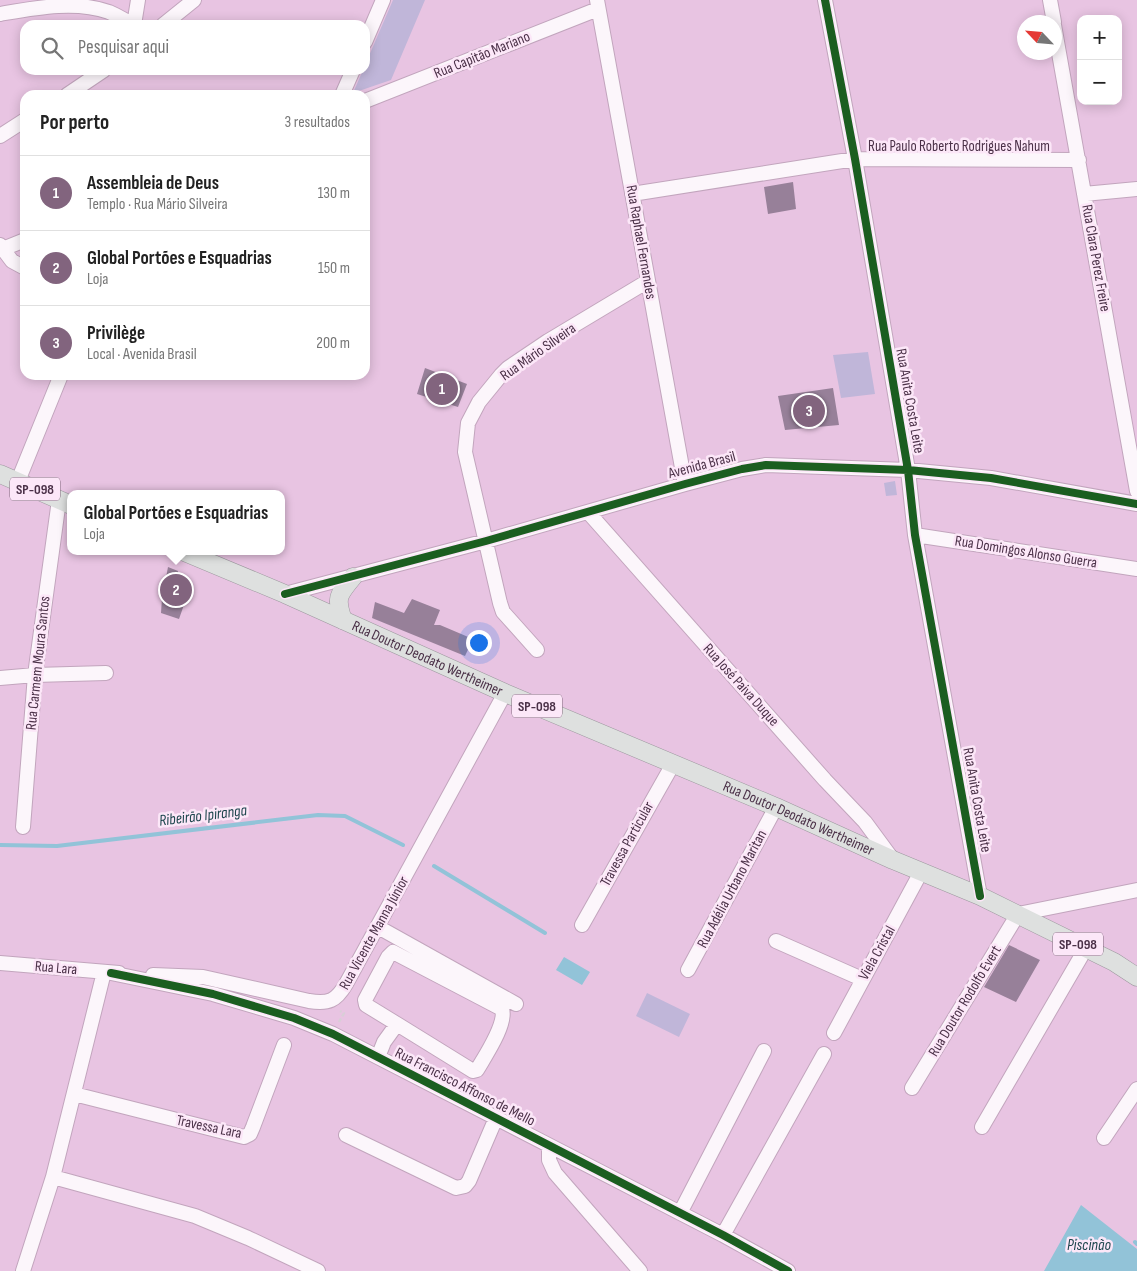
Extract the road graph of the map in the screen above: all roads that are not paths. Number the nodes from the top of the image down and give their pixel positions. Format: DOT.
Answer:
graph roads {
  1 [pos="138,0"];
  2 [pos="194,0"];
  3 [pos="383,0"];
  4 [pos="826,0"];
  5 [pos="1050,0"];
  6 [pos="597,4"];
  7 [pos="0,14"];
  8 [pos="1052,15"];
  9 [pos="124,20"];
  10 [pos="135,20"];
  11 [pos="169,20"];
  12 [pos="370,30"];
  13 [pos="1061,60"];
  14 [pos="97,75"];
  15 [pos="351,75"];
  16 [pos="74,90"];
  17 [pos="344,90"];
  18 [pos="370,99"];
  19 [pos="20,123"];
  20 [pos="0,136"];
  21 [pos="856,159"];
  22 [pos="1079,160"];
  23 [pos="1137,189"];
  24 [pos="632,194"];
  25 [pos="1084,194"];
  26 [pos="20,242"];
  27 [pos="1,248"];
  28 [pos="20,265"];
  29 [pos="648,281"];
  30 [pos="59,380"];
  31 [pos="908,470"];
  32 [pos="0,474"];
  33 [pos="18,481"];
  34 [pos="685,484"];
  35 [pos="1137,491"];
  36 [pos="65,502"];
  37 [pos="1137,504"];
  38 [pos="588,512"];
  39 [pos="915,535"];
  40 [pos="486,541"];
  41 [pos="192,555"];
  42 [pos="1137,568"];
  43 [pos="354,577"];
  44 [pos="286,594"];
  45 [pos="343,620"];
  46 [pos="537,650"];
  47 [pos="106,673"];
  48 [pos="35,675"];
  49 [pos="0,678"];
  50 [pos="505,693"];
  51 [pos="673,764"];
  52 [pos="776,807"];
  53 [pos="23,827"];
  54 [pos="893,860"];
  55 [pos="921,872"];
  56 [pos="1137,890"];
  57 [pos="980,896"];
  58 [pos="1018,914"];
  59 [pos="582,925"];
  60 [pos="378,927"];
  61 [pos="776,941"];
  62 [pos="1086,948"];
  63 [pos="0,963"];
  64 [pos="688,970"];
  65 [pos="107,973"];
  66 [pos="1137,977"];
  67 [pos="862,979"];
  68 [pos="516,1004"];
  69 [pos="397,1024"];
  70 [pos="834,1033"];
  71 [pos="284,1045"];
  72 [pos="764,1051"];
  73 [pos="824,1054"];
  74 [pos="378,1057"];
  75 [pos="912,1088"];
  76 [pos="1137,1089"];
  77 [pos="74,1094"];
  78 [pos="496,1118"];
  79 [pos="982,1127"];
  80 [pos="346,1136"];
  81 [pos="1104,1138"];
  82 [pos="548,1146"];
  83 [pos="53,1177"];
  84 [pos="680,1213"];
  85 [pos="723,1235"];
  86 [pos="22,1271"];
  87 [pos="318,1271"];
  88 [pos="640,1271"];
  89 [pos="788,1271"];
  1 -- 10 [label="street"];
  2 -- 11 [label="street"];
  3 -- 12 [label="street"];
  4 -- 21 [label="street, Rua Anita Costa Leite"];
  5 -- 8 [label="street, Rua Clara Perez Freire"];
  6 -- 18 [label="street, Rua Capitão Mariano"];
  6 -- 24 [label="street, Rua Raphael Fernandes"];
  7 -- 9 [label="street"];
  13 -- 22 [label="street, Rua Clara Perez Freire"];
  14 -- 16 [label="street"];
  15 -- 17 [label="street"];
  19 -- 20 [label="street"];
  21 -- 22 [label="street, Rua Paulo Roberto Rodrigues Nahum"];
  21 -- 24 [label="street, Rua Paulo Roberto Rodrigues Nahum"];
  21 -- 31 [label="street, Rua Anita Costa Leite"];
  22 -- 25 [label="street, Rua Clara Perez Freire"];
  23 -- 25 [label="street"];
  24 -- 29 [label="street, Rua Raphael Fernandes"];
  25 -- 35 [label="street, Rua Clara Perez Freire"];
  26 -- 27 [label="street"];
  27 -- 28 [label="street"];
  29 -- 34 [label="street, Rua Raphael Fernandes"];
  29 -- 40 [label="street, Rua Mário Silveira"];
  30 -- 33 [label="street"];
  31 -- 34 [label="street, Avenida Brasil"];
  31 -- 37 [label="street, Avenida Brasil"];
  31 -- 39 [label="street, Rua Anita Costa Leite"];
  32 -- 33 [label="main road, SP-098"];
  33 -- 36 [label="main road, SP-098"];
  34 -- 38 [label="street, Avenida Brasil"];
  36 -- 48 [label="street, Rua Carmem Moura Santos"];
  38 -- 40 [label="street, Avenida Brasil"];
  38 -- 54 [label="street, Rua José Paiva Duque"];
  39 -- 42 [label="street, Rua Domingos Alonso Guerra"];
  39 -- 57 [label="street, Rua Anita Costa Leite"];
  40 -- 43 [label="street, Avenida Brasil"];
  40 -- 46 [label="street, Rua Mário Silveira"];
  41 -- 44 [label="main road, Rua Doutor Deodato Wertheimer / SP-098"];
  43 -- 44 [label="street, Avenida Brasil"];
  43 -- 45 [label="main road"];
  44 -- 45 [label="main road, Rua Doutor Deodato Wertheimer / SP-098"];
  45 -- 50 [label="main road, Rua Doutor Deodato Wertheimer / SP-098"];
  47 -- 48 [label="street"];
  48 -- 49 [label="street"];
  48 -- 53 [label="street, Rua Carmem Moura Santos"];
  50 -- 51 [label="main road, Rua Doutor Deodato Wertheimer / SP-098"];
  50 -- 60 [label="street, Rua Vicente Manna Júnior"];
  51 -- 52 [label="main road, Rua Doutor Deodato Wertheimer / SP-098"];
  51 -- 59 [label="street, Travessa Particular"];
  52 -- 54 [label="main road, Rua Doutor Deodato Wertheimer / SP-098"];
  52 -- 64 [label="street, Rua Adélia Urbano Maritan"];
  54 -- 55 [label="main road, SP-098"];
  55 -- 57 [label="main road, SP-098"];
  55 -- 67 [label="street, Viela Cristal"];
  56 -- 58 [label="street"];
  57 -- 58 [label="main road, SP-098"];
  58 -- 62 [label="main road, SP-098"];
  58 -- 75 [label="street, Rua Doutor Rodolfo Evert"];
  60 -- 65 [label="street, Rua Vicente Manna Júnior"];
  60 -- 68 [label="street"];
  61 -- 67 [label="street"];
  62 -- 66 [label="main road, SP-098"];
  62 -- 79 [label="street"];
  63 -- 65 [label="street, Rua Lara"];
  65 -- 74 [label="street, Rua Francisco Affonso de Mello"];
  65 -- 77 [label="street"];
  67 -- 70 [label="street, Viela Cristal"];
  69 -- 69 [label="street"];
  69 -- 74 [label="street"];
  71 -- 77 [label="street, Travessa Lara"];
  72 -- 84 [label="street"];
  73 -- 85 [label="street"];
  74 -- 78 [label="street, Rua Francisco Affonso de Mello"];
  76 -- 81 [label="street"];
  77 -- 83 [label="street"];
  78 -- 80 [label="street"];
  78 -- 82 [label="street, Rua Francisco Affonso de Mello"];
  82 -- 84 [label="street, Rua Francisco Affonso de Mello"];
  82 -- 88 [label="street"];
  83 -- 86 [label="street"];
  83 -- 87 [label="street"];
  84 -- 85 [label="street, Rua Francisco Affonso de Mello"];
  85 -- 89 [label="street, Rua Francisco Affonso de Mello"];
}
